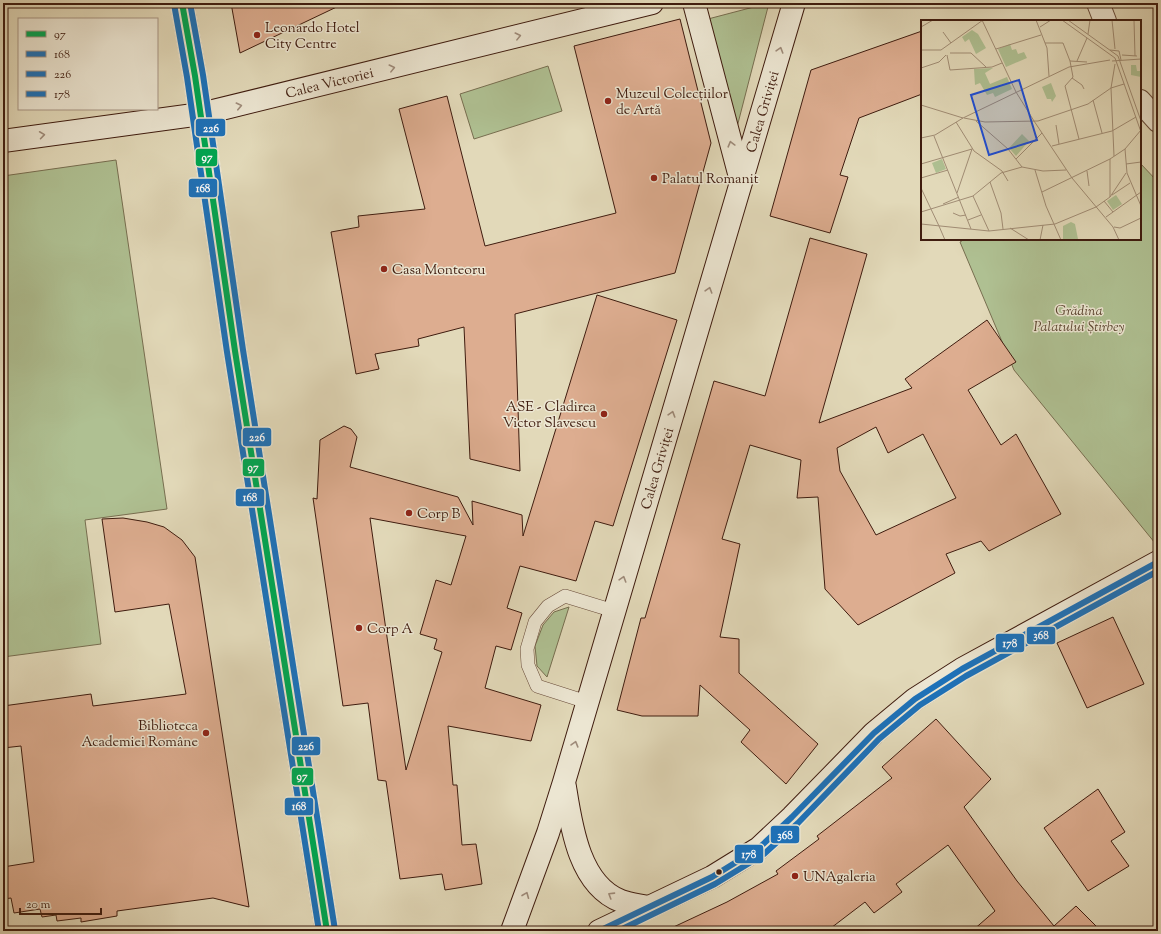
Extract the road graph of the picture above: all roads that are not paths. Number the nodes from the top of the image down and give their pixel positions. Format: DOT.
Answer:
graph roads {
  1 [pos="182,3"];
  2 [pos="652,3"];
  3 [pos="694,3"];
  4 [pos="794,3"];
  5 [pos="1098,3"];
  6 [pos="1105,20"];
  7 [pos="1141,102"];
  8 [pos="201,114"];
  9 [pos="1158,121"];
  10 [pos="3,141"];
  11 [pos="741,181"];
  12 [pos="1158,562"];
  13 [pos="614,611"];
  14 [pos="587,702"];
  15 [pos="564,782"];
  16 [pos="648,907"];
  17 [pos="327,931"];
  18 [pos="512,931"];
  19 [pos="599,931"];
  1 -- 8 [label="main road"];
  8 -- 2 [label="street, Calea Victoriei, one-way"];
  11 -- 3 [label="street, one-way"];
  11 -- 4 [label="street, Calea Griviței, one-way"];
  5 -- 6 [label="street"];
  7 -- 9 [label="street"];
  10 -- 8 [label="street, Calea Victoriei, one-way"];
  8 -- 17 [label="main road"];
  13 -- 11 [label="street, Calea Griviței, one-way"];
  12 -- 16 [label="street"];
  13 -- 14 [label="street, Calea Griviței"];
  13 -- 14 [label="lane"];
  15 -- 14 [label="street, Calea Griviței, one-way"];
  16 -- 15 [label="street, one-way"];
  18 -- 15 [label="street, Calea Griviței, one-way"];
  16 -- 19 [label="street"];
}
